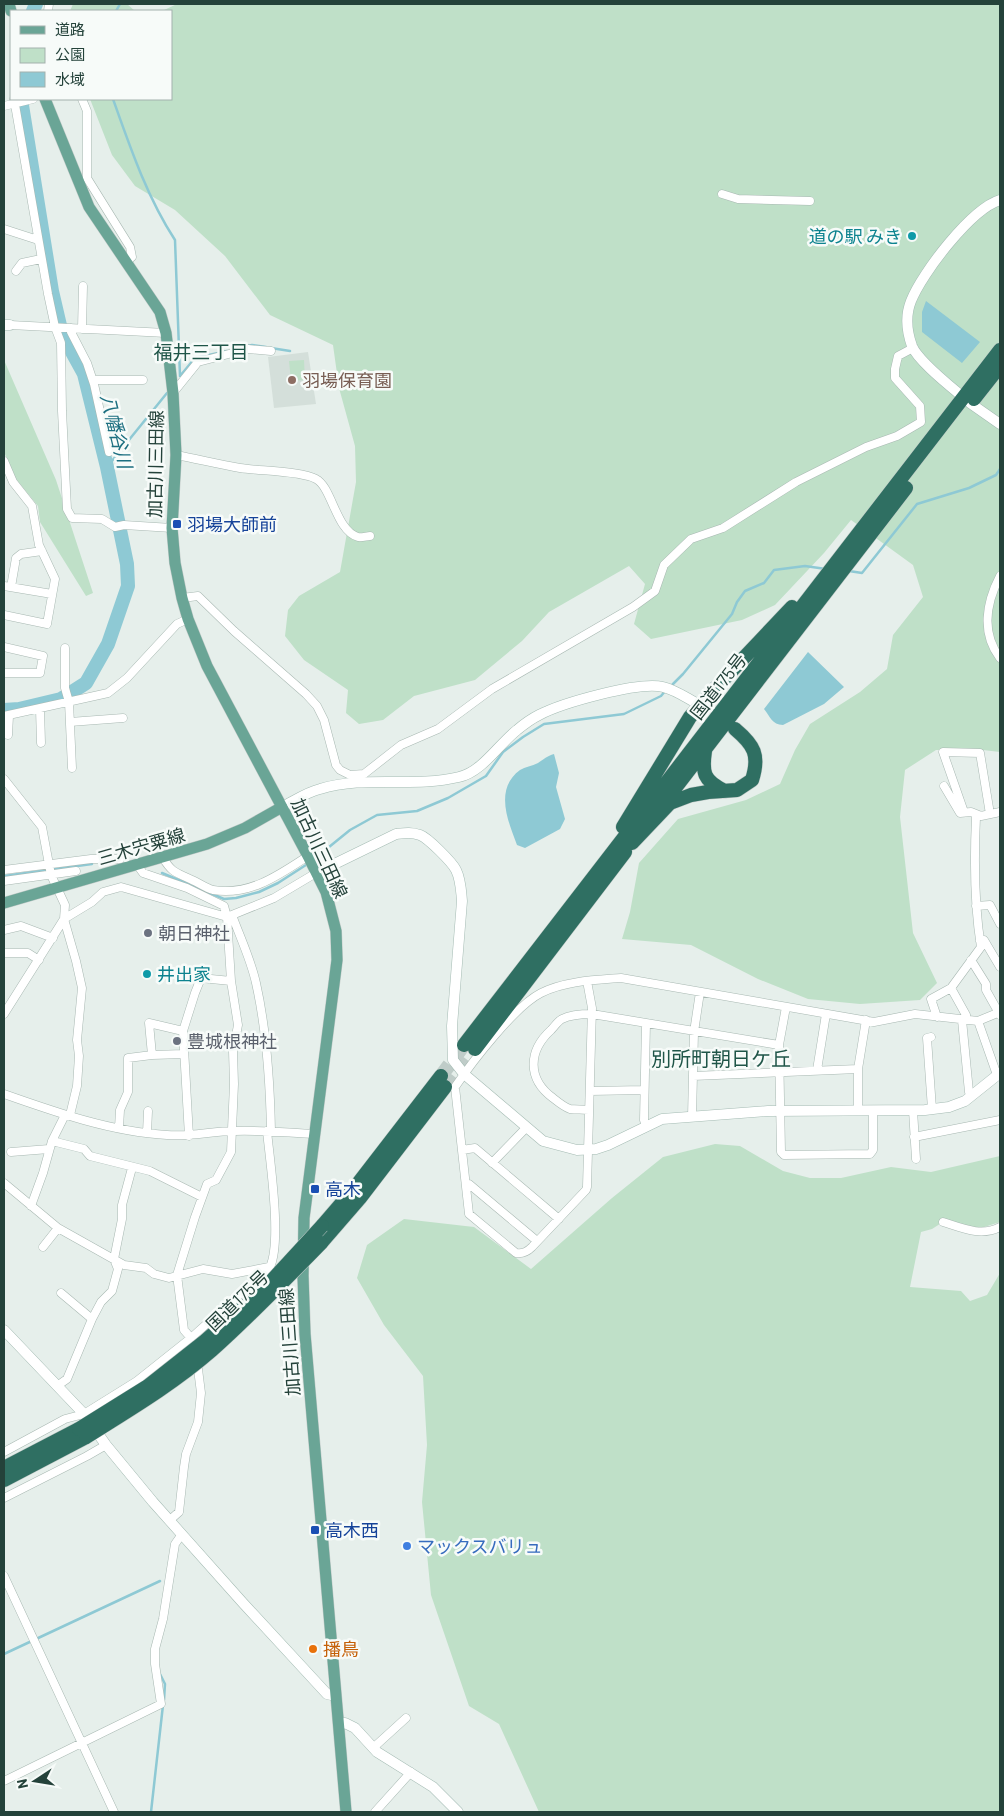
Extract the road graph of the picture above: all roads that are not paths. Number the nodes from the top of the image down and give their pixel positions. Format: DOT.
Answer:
graph roads {
  1 [pos="32,100"];
  2 [pos="45,100"];
  3 [pos="82,100"];
  4 [pos="15,101"];
  5 [pos="4,106"];
  6 [pos="722,194"];
  7 [pos="810,200"];
  8 [pos="1000,200"];
  9 [pos="4,229"];
  10 [pos="38,240"];
  11 [pos="42,259"];
  12 [pos="126,262"];
  13 [pos="16,271"];
  14 [pos="83,286"];
  15 [pos="7,325"];
  16 [pos="55,328"];
  17 [pos="68,328"];
  18 [pos="82,329"];
  19 [pos="166,333"];
  20 [pos="913,348"];
  21 [pos="1000,350"];
  22 [pos="271,352"];
  23 [pos="1000,366"];
  24 [pos="93,380"];
  25 [pos="143,380"];
  26 [pos="173,393"];
  27 [pos="966,400"];
  28 [pos="1000,424"];
  29 [pos="110,452"];
  30 [pos="176,455"];
  31 [pos="4,461"];
  32 [pos="172,528"];
  33 [pos="370,536"];
  34 [pos="42,552"];
  35 [pos="836,562"];
  36 [pos="1000,576"];
  37 [pos="7,587"];
  38 [pos="52,594"];
  39 [pos="182,598"];
  40 [pos="4,615"];
  41 [pos="188,619"];
  42 [pos="4,647"];
  43 [pos="65,648"];
  44 [pos="1000,658"];
  45 [pos="4,673"];
  46 [pos="70,702"];
  47 [pos="40,709"];
  48 [pos="706,709"];
  49 [pos="7,716"];
  50 [pos="123,718"];
  51 [pos="70,722"];
  52 [pos="734,729"];
  53 [pos="8,735"];
  54 [pos="41,743"];
  55 [pos="705,751"];
  56 [pos="72,768"];
  57 [pos="374,768"];
  58 [pos="4,779"];
  59 [pos="376,782"];
  60 [pos="944,786"];
  61 [pos="725,791"];
  62 [pos="282,807"];
  63 [pos="964,812"];
  64 [pos="1000,812"];
  65 [pos="990,814"];
  66 [pos="978,815"];
  67 [pos="632,843"];
  68 [pos="163,858"];
  69 [pos="120,859"];
  70 [pos="312,863"];
  71 [pos="49,864"];
  72 [pos="138,866"];
  73 [pos="4,870"];
  74 [pos="76,871"];
  75 [pos="599,871"];
  76 [pos="52,875"];
  77 [pos="4,881"];
  78 [pos="58,887"];
  79 [pos="4,903"];
  80 [pos="976,906"];
  81 [pos="230,916"];
  82 [pos="64,919"];
  83 [pos="1000,924"];
  84 [pos="4,930"];
  85 [pos="53,938"];
  86 [pos="980,941"];
  87 [pos="4,953"];
  88 [pos="39,960"];
  89 [pos="971,960"];
  90 [pos="1000,967"];
  91 [pos="231,981"];
  92 [pos="587,981"];
  93 [pos="951,988"];
  94 [pos="700,992"];
  95 [pos="786,1007"];
  96 [pos="1000,1013"];
  97 [pos="4,1014"];
  98 [pos="592,1014"];
  99 [pos="826,1014"];
  100 [pos="937,1017"];
  101 [pos="866,1020"];
  102 [pos="965,1020"];
  103 [pos="978,1021"];
  104 [pos="646,1024"];
  105 [pos="183,1031"];
  106 [pos="694,1032"];
  107 [pos="931,1037"];
  108 [pos="779,1045"];
  109 [pos="152,1054"];
  110 [pos="184,1054"];
  111 [pos="858,1069"];
  112 [pos="817,1070"];
  113 [pos="779,1072"];
  114 [pos="464,1074"];
  115 [pos="999,1074"];
  116 [pos="692,1076"];
  117 [pos="644,1090"];
  118 [pos="590,1091"];
  119 [pos="4,1094"];
  120 [pos="972,1095"];
  121 [pos="932,1109"];
  122 [pos="589,1110"];
  123 [pos="858,1110"];
  124 [pos="873,1110"];
  125 [pos="913,1110"];
  126 [pos="148,1111"];
  127 [pos="780,1111"];
  128 [pos="68,1115"];
  129 [pos="692,1117"];
  130 [pos="1000,1120"];
  131 [pos="646,1126"];
  132 [pos="118,1128"];
  133 [pos="526,1128"];
  134 [pos="233,1131"];
  135 [pos="269,1131"];
  136 [pos="147,1132"];
  137 [pos="316,1134"];
  138 [pos="189,1136"];
  139 [pos="914,1137"];
  140 [pos="50,1145"];
  141 [pos="462,1150"];
  142 [pos="588,1150"];
  143 [pos="11,1152"];
  144 [pos="916,1160"];
  145 [pos="492,1163"];
  146 [pos="132,1168"];
  147 [pos="4,1183"];
  148 [pos="466,1184"];
  149 [pos="202,1197"];
  150 [pos="31,1206"];
  151 [pos="559,1219"];
  152 [pos="943,1222"];
  153 [pos="1000,1227"];
  154 [pos="58,1228"];
  155 [pos="537,1242"];
  156 [pos="43,1247"];
  157 [pos="114,1259"];
  158 [pos="290,1265"];
  159 [pos="270,1267"];
  160 [pos="177,1275"];
  161 [pos="61,1293"];
  162 [pos="92,1319"];
  163 [pos="4,1330"];
  164 [pos="191,1338"];
  165 [pos="56,1386"];
  166 [pos="84,1414"];
  167 [pos="83,1433"];
  168 [pos="106,1444"];
  169 [pos="4,1452"];
  170 [pos="4,1468"];
  171 [pos="4,1480"];
  172 [pos="4,1498"];
  173 [pos="170,1519"];
  174 [pos="182,1534"];
  175 [pos="4,1576"];
  176 [pos="336,1696"];
  177 [pos="406,1718"];
  178 [pos="338,1724"];
  179 [pos="81,1744"];
  180 [pos="373,1748"];
  181 [pos="411,1772"];
  182 [pos="4,1781"];
  183 [pos="114,1812"];
  184 [pos="346,1812"];
  185 [pos="375,1812"];
  186 [pos="458,1812"];
  1 -- 4 [label="street"];
  2 -- 12 [label="main road, 加古川三田線"];
  3 -- 12 [label="street"];
  4 -- 5 [label="street"];
  4 -- 10 [label="street"];
  6 -- 7 [label="street"];
  8 -- 20 [label="street"];
  9 -- 10 [label="street"];
  10 -- 11 [label="street"];
  11 -- 13 [label="street"];
  11 -- 16 [label="street"];
  12 -- 19 [label="main road, 加古川三田線"];
  14 -- 18 [label="street"];
  15 -- 16 [label="street"];
  16 -- 17 [label="street"];
  16 -- 32 [label="street"];
  17 -- 18 [label="street"];
  17 -- 24 [label="street"];
  18 -- 19 [label="street"];
  19 -- 26 [label="main road, 加古川三田線"];
  20 -- 27 [label="street"];
  20 -- 57 [label="street"];
  21 -- 27 [label="highway, 国道175号"];
  22 -- 26 [label="street"];
  23 -- 27 [label="highway, 国道175号"];
  24 -- 25 [label="street"];
  24 -- 29 [label="street"];
  26 -- 30 [label="main road, 加古川三田線"];
  27 -- 28 [label="street"];
  27 -- 35 [label="highway, 国道175号"];
  27 -- 55 [label="highway, 国道175号"];
  30 -- 32 [label="main road, 加古川三田線"];
  30 -- 33 [label="street"];
  31 -- 34 [label="street"];
  32 -- 39 [label="main road, 加古川三田線"];
  34 -- 37 [label="street"];
  34 -- 38 [label="street"];
  35 -- 48 [label="highway"];
  35 -- 75 [label="highway, 国道175号"];
  36 -- 44 [label="street"];
  37 -- 38 [label="street"];
  38 -- 40 [label="street"];
  39 -- 41 [label="main road, 加古川三田線"];
  39 -- 57 [label="street"];
  41 -- 46 [label="street"];
  41 -- 62 [label="main road, 加古川三田線"];
  42 -- 45 [label="street"];
  43 -- 46 [label="street"];
  46 -- 47 [label="street"];
  46 -- 51 [label="street"];
  47 -- 49 [label="street"];
  47 -- 54 [label="street"];
  48 -- 59 [label="street"];
  48 -- 75 [label="highway"];
  49 -- 53 [label="street"];
  50 -- 51 [label="street"];
  51 -- 56 [label="street"];
  52 -- 61 [label="highway"];
  55 -- 61 [label="highway"];
  55 -- 67 [label="highway, 国道175号"];
  57 -- 59 [label="street"];
  58 -- 71 [label="street"];
  59 -- 62 [label="street"];
  60 -- 63 [label="street"];
  61 -- 67 [label="highway"];
  62 -- 68 [label="main road, 三木宍粟線"];
  62 -- 70 [label="main road, 加古川三田線"];
  63 -- 65 [label="street"];
  63 -- 66 [label="street"];
  64 -- 65 [label="street"];
  65 -- 66 [label="street"];
  66 -- 80 [label="street"];
  67 -- 75 [label="highway, 国道175号"];
  68 -- 70 [label="street"];
  68 -- 72 [label="main road, 三木宍粟線"];
  69 -- 71 [label="street"];
  70 -- 81 [label="street"];
  70 -- 114 [label="street"];
  70 -- 137 [label="main road, 加古川三田線"];
  71 -- 73 [label="street"];
  71 -- 76 [label="street"];
  72 -- 78 [label="main road, 三木宍粟線"];
  72 -- 81 [label="street"];
  74 -- 76 [label="street"];
  76 -- 77 [label="street"];
  76 -- 78 [label="street"];
  78 -- 79 [label="main road, 三木宍粟線"];
  78 -- 82 [label="street"];
  80 -- 83 [label="street"];
  80 -- 86 [label="street"];
  81 -- 82 [label="street"];
  81 -- 91 [label="street"];
  81 -- 135 [label="street"];
  82 -- 85 [label="street"];
  82 -- 128 [label="street"];
  84 -- 85 [label="street"];
  85 -- 88 [label="street"];
  86 -- 89 [label="street"];
  86 -- 90 [label="street"];
  87 -- 88 [label="street"];
  88 -- 97 [label="street"];
  89 -- 93 [label="street"];
  89 -- 96 [label="street"];
  91 -- 105 [label="street"];
  91 -- 134 [label="street"];
  92 -- 94 [label="street"];
  92 -- 98 [label="street"];
  92 -- 114 [label="street"];
  93 -- 100 [label="street"];
  93 -- 102 [label="street"];
  94 -- 95 [label="street"];
  94 -- 106 [label="street"];
  95 -- 99 [label="street"];
  95 -- 108 [label="street"];
  96 -- 103 [label="street"];
  98 -- 104 [label="street"];
  98 -- 118 [label="street"];
  98 -- 122 [label="street"];
  99 -- 101 [label="street"];
  99 -- 112 [label="street"];
  100 -- 101 [label="street"];
  100 -- 102 [label="street"];
  101 -- 111 [label="street"];
  102 -- 103 [label="street"];
  102 -- 120 [label="street"];
  103 -- 115 [label="street"];
  104 -- 106 [label="street"];
  104 -- 117 [label="street"];
  105 -- 109 [label="street"];
  105 -- 110 [label="street"];
  106 -- 108 [label="street"];
  106 -- 116 [label="street"];
  107 -- 121 [label="street"];
  108 -- 113 [label="street"];
  109 -- 110 [label="street"];
  109 -- 132 [label="street"];
  110 -- 138 [label="street"];
  111 -- 112 [label="street"];
  111 -- 123 [label="street"];
  112 -- 113 [label="street"];
  113 -- 116 [label="street"];
  113 -- 127 [label="street"];
  114 -- 133 [label="street"];
  114 -- 141 [label="street"];
  115 -- 120 [label="street"];
  116 -- 129 [label="street"];
  117 -- 118 [label="street"];
  117 -- 131 [label="street"];
  118 -- 122 [label="street"];
  119 -- 128 [label="street"];
  120 -- 121 [label="street"];
  121 -- 125 [label="street"];
  122 -- 142 [label="street"];
  123 -- 124 [label="street"];
  123 -- 127 [label="street"];
  124 -- 125 [label="street"];
  124 -- 127 [label="street"];
  125 -- 139 [label="street"];
  126 -- 136 [label="street"];
  127 -- 129 [label="street"];
  128 -- 132 [label="street"];
  128 -- 140 [label="street"];
  129 -- 131 [label="street"];
  130 -- 139 [label="street"];
  131 -- 142 [label="street"];
  132 -- 136 [label="street"];
  133 -- 142 [label="street"];
  133 -- 145 [label="street"];
  134 -- 135 [label="street"];
  134 -- 138 [label="street"];
  134 -- 149 [label="street"];
  135 -- 137 [label="street"];
  135 -- 159 [label="street"];
  136 -- 138 [label="street"];
  137 -- 176 [label="main road, 加古川三田線"];
  139 -- 144 [label="street"];
  140 -- 143 [label="street"];
  140 -- 146 [label="street"];
  140 -- 150 [label="street"];
  141 -- 145 [label="street"];
  141 -- 148 [label="street"];
  142 -- 151 [label="street"];
  145 -- 151 [label="street"];
  146 -- 149 [label="street"];
  146 -- 157 [label="street"];
  147 -- 150 [label="street"];
  148 -- 155 [label="street"];
  148 -- 155 [label="street"];
  149 -- 160 [label="street"];
  150 -- 154 [label="street"];
  151 -- 155 [label="street"];
  152 -- 153 [label="street"];
  154 -- 156 [label="street"];
  154 -- 157 [label="street"];
  157 -- 160 [label="street"];
  157 -- 162 [label="street"];
  158 -- 159 [label="street"];
  159 -- 160 [label="street"];
  159 -- 164 [label="street"];
  160 -- 164 [label="street"];
  161 -- 162 [label="street"];
  162 -- 165 [label="street"];
  163 -- 165 [label="street"];
  164 -- 166 [label="street"];
  164 -- 173 [label="street"];
  165 -- 166 [label="street"];
  166 -- 168 [label="street"];
  166 -- 169 [label="street"];
  167 -- 167 [label="highway, 国道175号, bridge"];
  167 -- 170 [label="highway, 国道175号"];
  167 -- 171 [label="highway, 国道175号"];
  168 -- 172 [label="street"];
  168 -- 173 [label="street"];
  173 -- 174 [label="street"];
  174 -- 176 [label="street"];
  174 -- 179 [label="street"];
  175 -- 179 [label="street"];
  176 -- 178 [label="main road, 加古川三田線"];
  177 -- 180 [label="street"];
  178 -- 180 [label="street"];
  178 -- 184 [label="main road, 加古川三田線"];
  179 -- 182 [label="street"];
  179 -- 183 [label="street"];
  180 -- 181 [label="street"];
  181 -- 185 [label="street"];
  181 -- 186 [label="street"];
}
